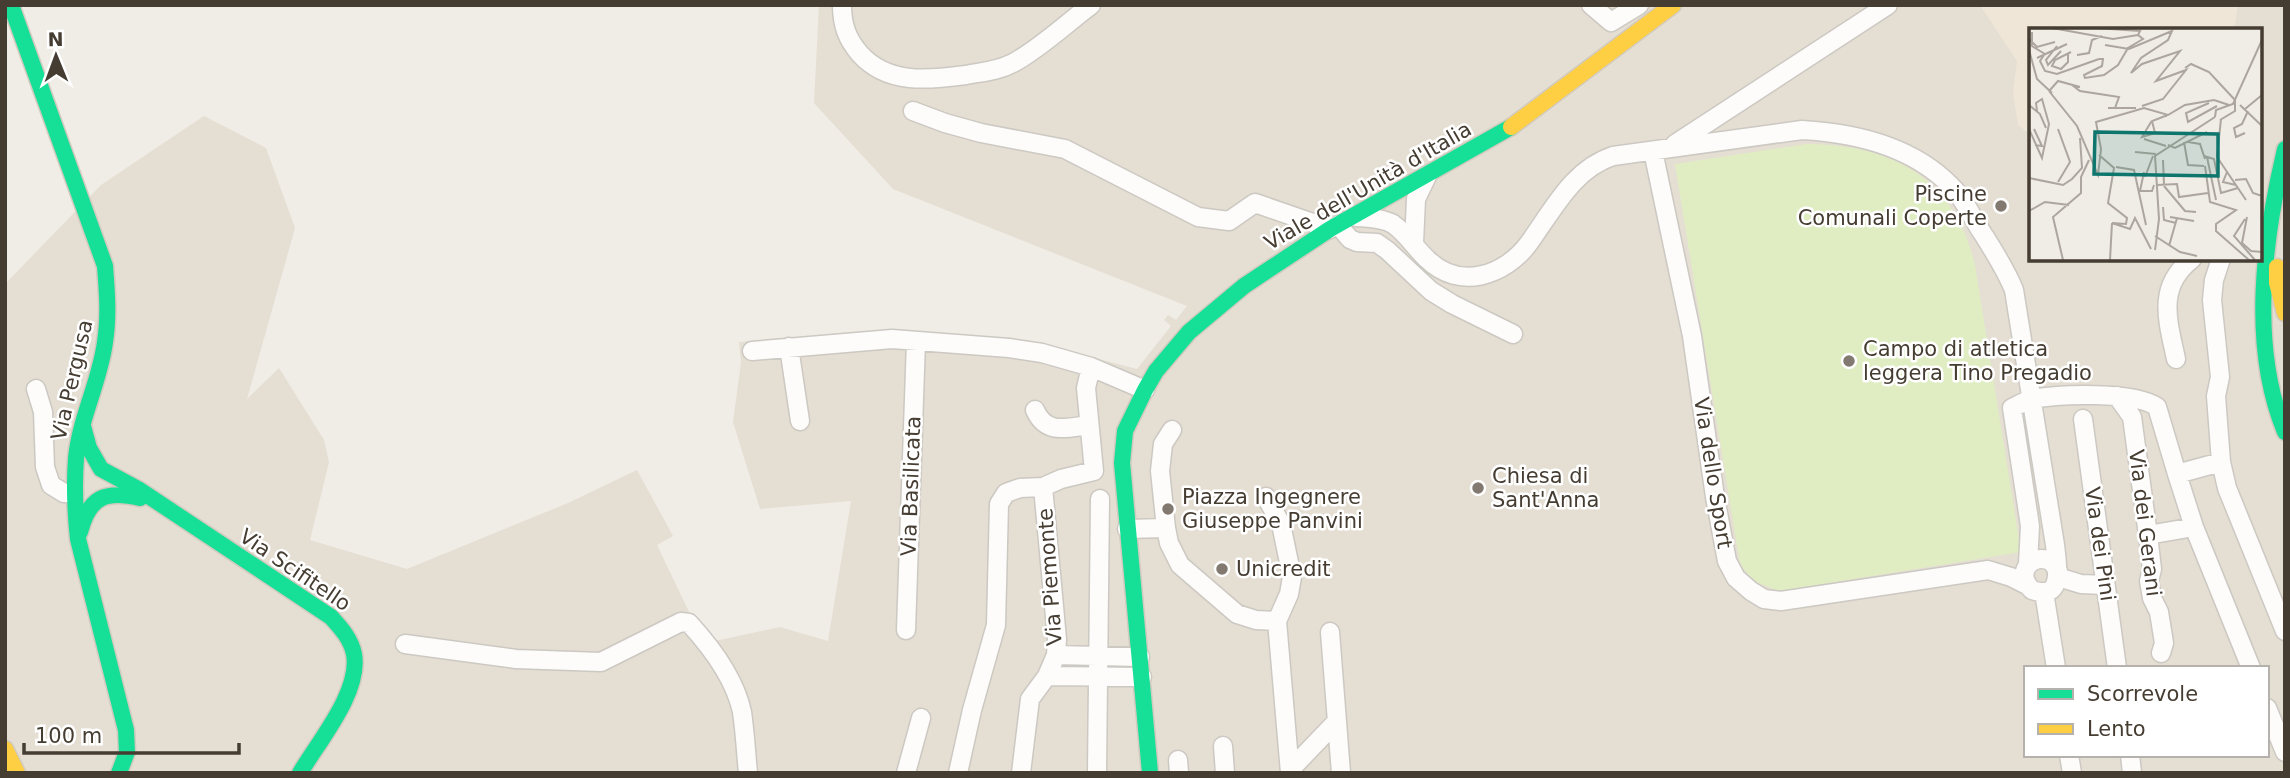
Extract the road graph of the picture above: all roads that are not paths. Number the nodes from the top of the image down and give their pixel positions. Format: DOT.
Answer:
graph roads {
  1 [pos="11,5"];
  2 [pos="842,5"];
  3 [pos="1091,5"];
  4 [pos="1591,5"];
  5 [pos="1639,5"];
  6 [pos="1672,5"];
  7 [pos="1888,5"];
  8 [pos="913,111"];
  9 [pos="2285,149"];
  10 [pos="1661,150"];
  11 [pos="1427,175"];
  12 [pos="2272,183"];
  13 [pos="1391,196"];
  14 [pos="1414,210"];
  15 [pos="2285,218"];
  16 [pos="1391,223"];
  17 [pos="1340,224"];
  18 [pos="1414,243"];
  19 [pos="2190,261"];
  20 [pos="2220,261"];
  21 [pos="2278,265"];
  22 [pos="2285,313"];
  23 [pos="1513,334"];
  24 [pos="916,341"];
  25 [pos="789,347"];
  26 [pos="752,351"];
  27 [pos="2176,359"];
  28 [pos="1091,367"];
  29 [pos="36,388"];
  30 [pos="1145,390"];
  31 [pos="2117,396"];
  32 [pos="2031,400"];
  33 [pos="1035,410"];
  34 [pos="2083,419"];
  35 [pos="800,421"];
  36 [pos="82,425"];
  37 [pos="1089,425"];
  38 [pos="1172,430"];
  39 [pos="2285,432"];
  40 [pos="2221,462"];
  41 [pos="2177,474"];
  42 [pos="109,475"];
  43 [pos="74,486"];
  44 [pos="1043,487"];
  45 [pos="115,494"];
  46 [pos="1266,497"];
  47 [pos="1100,499"];
  48 [pos="157,503"];
  49 [pos="2194,527"];
  50 [pos="1166,528"];
  51 [pos="1127,529"];
  52 [pos="2148,535"];
  53 [pos="78,539"];
  54 [pos="2028,564"];
  55 [pos="2058,574"];
  56 [pos="2027,585"];
  57 [pos="2105,585"];
  58 [pos="2044,592"];
  59 [pos="1278,621"];
  60 [pos="906,630"];
  61 [pos="2285,631"];
  62 [pos="1330,632"];
  63 [pos="405,644"];
  64 [pos="2161,653"];
  65 [pos="1056,655"];
  66 [pos="1098,657"];
  67 [pos="1140,657"];
  68 [pos="2056,666"];
  69 [pos="2117,666"];
  70 [pos="2250,666"];
  71 [pos="1046,676"];
  72 [pos="1099,677"];
  73 [pos="1142,677"];
  74 [pos="2269,713"];
  75 [pos="921,718"];
  76 [pos="1337,721"];
  77 [pos="1223,746"];
  78 [pos="5,749"];
  79 [pos="2285,752"];
  80 [pos="1290,771"];
  81 [pos="17,773"];
  82 [pos="118,773"];
  83 [pos="300,773"];
  84 [pos="748,773"];
  85 [pos="906,773"];
  86 [pos="958,773"];
  87 [pos="1021,773"];
  88 [pos="1097,773"];
  89 [pos="1150,773"];
  90 [pos="1225,773"];
  91 [pos="1341,773"];
  1 -- 36 [label="main road, Via Pergusa"];
  2 -- 3 [label="street"];
  4 -- 5 [label="street"];
  6 -- 11 [label="main road, Viale dell'Unità d'Italia"];
  7 -- 10 [label="street"];
  8 -- 17 [label="street"];
  9 -- 12 [label="main road"];
  10 -- 18 [label="street"];
  10 -- 32 [label="street"];
  10 -- 56 [label="street, Via dello Sport"];
  11 -- 13 [label="main road, Viale dell'Unità d'Italia"];
  11 -- 14 [label="street"];
  12 -- 21 [label="street"];
  12 -- 39 [label="main road"];
  13 -- 14 [label="street"];
  13 -- 16 [label="street"];
  13 -- 17 [label="main road, Viale dell'Unità d'Italia"];
  14 -- 18 [label="street"];
  15 -- 21 [label="main road"];
  16 -- 17 [label="street"];
  16 -- 18 [label="street"];
  17 -- 23 [label="street"];
  17 -- 30 [label="main road, Viale dell'Unità d'Italia"];
  19 -- 27 [label="street"];
  20 -- 40 [label="street"];
  21 -- 22 [label="main road"];
  24 -- 25 [label="street"];
  24 -- 28 [label="street"];
  24 -- 60 [label="street, Via Basilicata"];
  25 -- 26 [label="street"];
  25 -- 35 [label="street"];
  28 -- 30 [label="street"];
  28 -- 37 [label="street"];
  29 -- 43 [label="street"];
  30 -- 51 [label="main road, Viale dell'Unità d'Italia"];
  31 -- 32 [label="street"];
  31 -- 41 [label="street"];
  31 -- 52 [label="street, Via dei Gerani"];
  32 -- 54 [label="street"];
  32 -- 55 [label="street"];
  33 -- 37 [label="street"];
  34 -- 57 [label="street, Via dei Pini"];
  36 -- 42 [label="main road"];
  36 -- 43 [label="main road, Via Pergusa"];
  37 -- 44 [label="street"];
  38 -- 50 [label="street"];
  40 -- 41 [label="street"];
  40 -- 61 [label="street"];
  41 -- 49 [label="street"];
  42 -- 43 [label="main road"];
  42 -- 48 [label="main road, Via Scifitello"];
  43 -- 45 [label="main road"];
  43 -- 53 [label="main road, Via Pergusa"];
  44 -- 65 [label="street, Via Piemonte"];
  44 -- 86 [label="street, Via Piemonte"];
  45 -- 48 [label="main road"];
  45 -- 53 [label="main road"];
  46 -- 59 [label="street"];
  47 -- 66 [label="street, Via Piemonte"];
  48 -- 83 [label="main road, Via Scifitello"];
  49 -- 52 [label="street"];
  49 -- 70 [label="street"];
  50 -- 51 [label="street"];
  50 -- 59 [label="street"];
  51 -- 67 [label="main road, Viale dell'Unità d'Italia"];
  52 -- 64 [label="street, Via dei Gerani"];
  53 -- 82 [label="main road, Via Pergusa"];
  54 -- 55 [label="street"];
  54 -- 56 [label="street"];
  55 -- 57 [label="street"];
  55 -- 58 [label="street"];
  56 -- 58 [label="street"];
  57 -- 69 [label="street, Via dei Pini"];
  58 -- 68 [label="street"];
  59 -- 80 [label="street"];
  62 -- 76 [label="street"];
  63 -- 84 [label="street"];
  65 -- 66 [label="street"];
  65 -- 71 [label="street, Via Piemonte"];
  66 -- 67 [label="street"];
  66 -- 72 [label="street, Via Piemonte"];
  67 -- 73 [label="main road, Viale dell'Unità d'Italia"];
  71 -- 72 [label="street"];
  71 -- 87 [label="street, Via Piemonte"];
  72 -- 73 [label="street"];
  72 -- 88 [label="street, Via Piemonte"];
  73 -- 89 [label="main road, Viale dell'Unità d'Italia"];
  74 -- 79 [label="street"];
  75 -- 85 [label="street"];
  76 -- 80 [label="street"];
  76 -- 91 [label="street"];
  77 -- 90 [label="street"];
  78 -- 81 [label="main road"];
}
